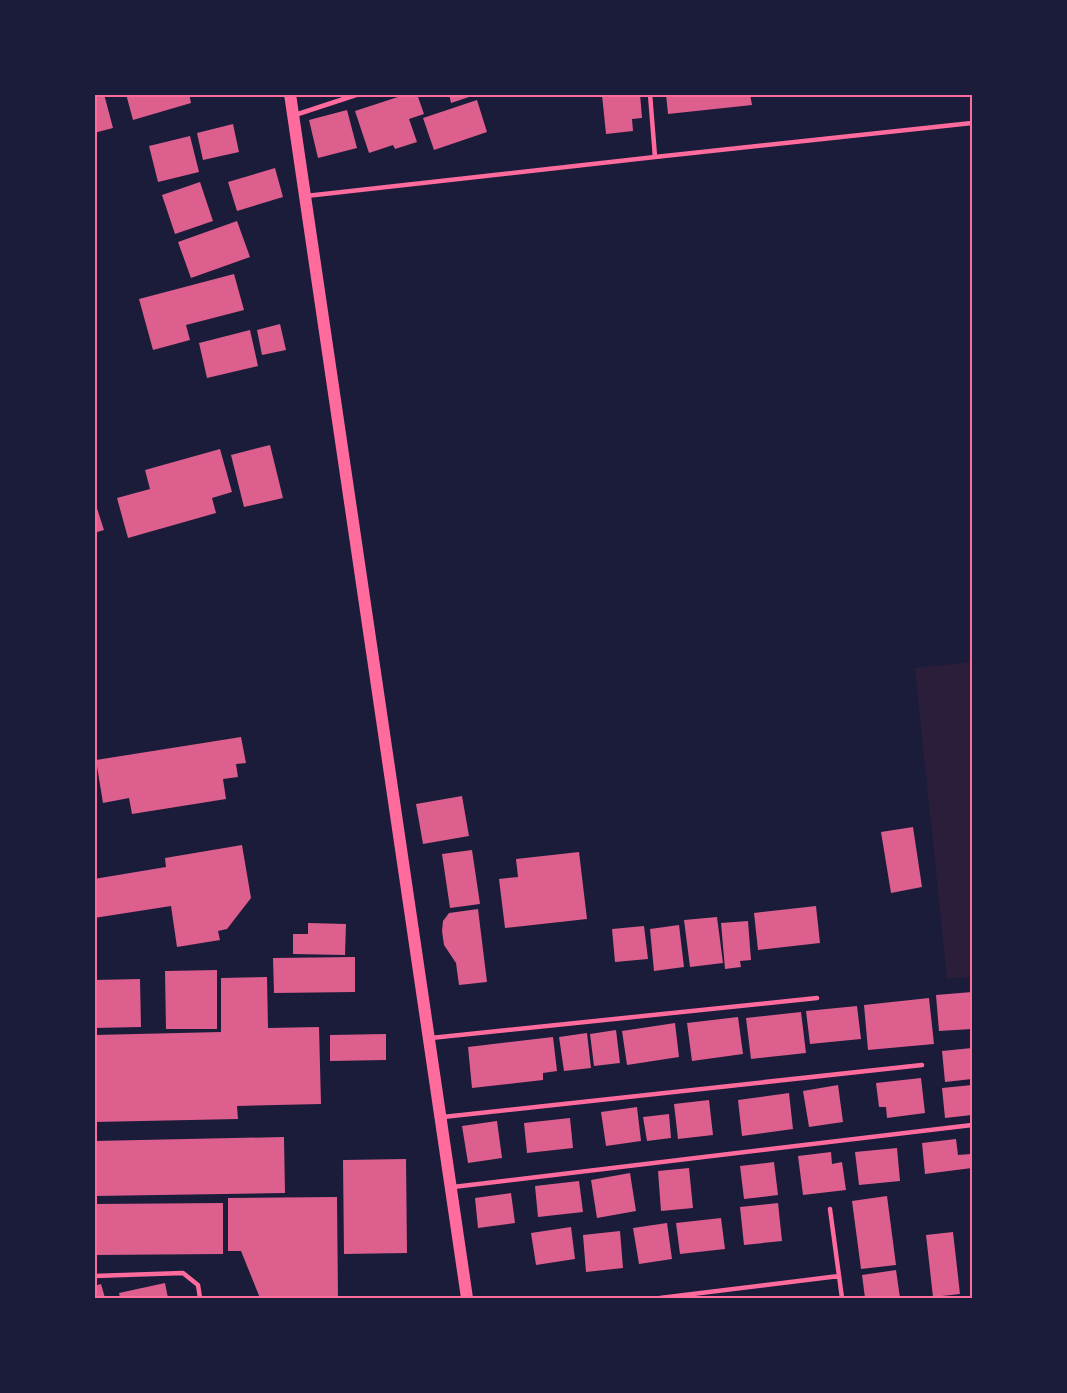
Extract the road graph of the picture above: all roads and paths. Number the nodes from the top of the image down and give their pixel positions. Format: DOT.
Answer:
graph roads {
  1 [pos="290,94"];
  2 [pos="359,94"];
  3 [pos="650,94"];
  4 [pos="292,116"];
  5 [pos="972,123"];
  6 [pos="655,157"];
  7 [pos="304,197"];
  8 [pos="816,998"];
  9 [pos="428,1038"];
  10 [pos="922,1065"];
  11 [pos="440,1117"];
  12 [pos="972,1125"];
  13 [pos="450,1187"];
  14 [pos="830,1209"];
  15 [pos="94,1276"];
  16 [pos="838,1276"];
  17 [pos="200,1299"];
  18 [pos="467,1299"];
  19 [pos="660,1299"];
  20 [pos="842,1299"];
  1 -- 4 [label="main road"];
  2 -- 4 [label="lane"];
  3 -- 6 [label="lane"];
  4 -- 7 [label="main road"];
  5 -- 6 [label="lane"];
  6 -- 7 [label="lane"];
  7 -- 9 [label="main road"];
  8 -- 9 [label="lane"];
  9 -- 11 [label="main road"];
  10 -- 11 [label="lane"];
  11 -- 13 [label="main road"];
  12 -- 13 [label="lane"];
  13 -- 18 [label="main road"];
  14 -- 16 [label="lane"];
  15 -- 17 [label="lane"];
  16 -- 19 [label="lane"];
  16 -- 20 [label="lane"];
}
